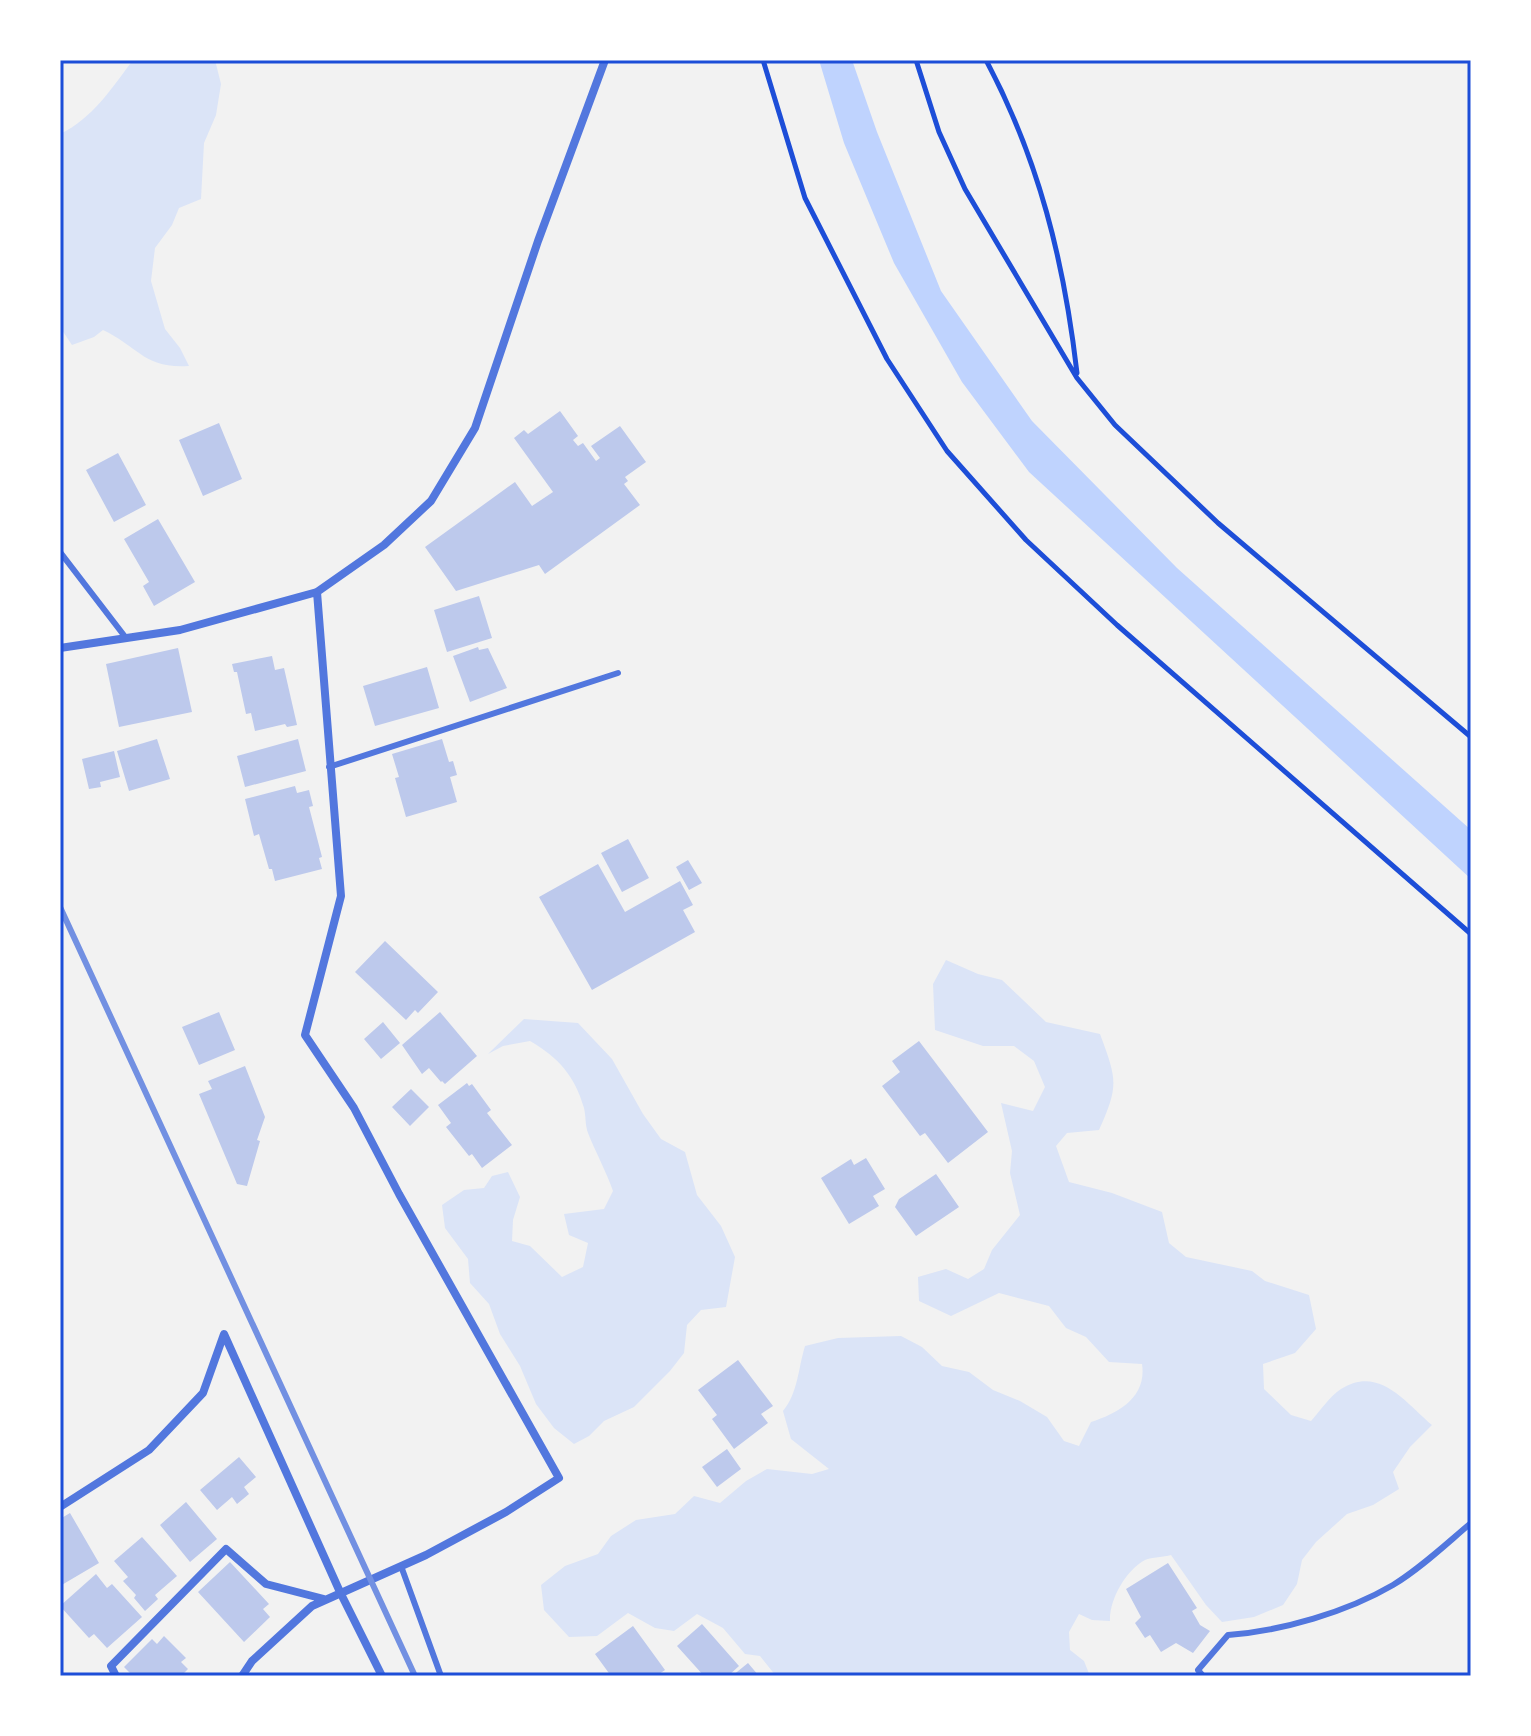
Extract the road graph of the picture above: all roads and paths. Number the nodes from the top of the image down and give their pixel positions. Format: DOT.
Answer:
graph roads {
  1 [pos="605,60"];
  2 [pos="763,60"];
  3 [pos="916,60"];
  4 [pos="986,60"];
  5 [pos="1077,378"];
  6 [pos="60,552"];
  7 [pos="317,592"];
  8 [pos="127,640"];
  9 [pos="60,648"];
  10 [pos="618,673"];
  11 [pos="1470,735"];
  12 [pos="329,767"];
  13 [pos="1471,934"];
  14 [pos="60,1507"];
  15 [pos="1471,1523"];
  16 [pos="401,1566"];
  17 [pos="340,1592"];
  18 [pos="325,1600"];
  19 [pos="116,1676"];
  20 [pos="242,1676"];
  21 [pos="382,1676"];
  22 [pos="441,1676"];
  23 [pos="1203,1676"];
  1 -- 7 [label="street"];
  2 -- 13 [label="path"];
  3 -- 5 [label="path"];
  4 -- 5 [label="path"];
  5 -- 11 [label="path"];
  6 -- 8 [label="lane"];
  7 -- 8 [label="street"];
  7 -- 12 [label="street"];
  8 -- 9 [label="street"];
  10 -- 12 [label="lane"];
  12 -- 16 [label="street"];
  14 -- 17 [label="street"];
  15 -- 23 [label="lane"];
  16 -- 17 [label="street"];
  16 -- 22 [label="lane"];
  17 -- 18 [label="street"];
  17 -- 21 [label="street"];
  18 -- 19 [label="street"];
  18 -- 20 [label="street"];
}
